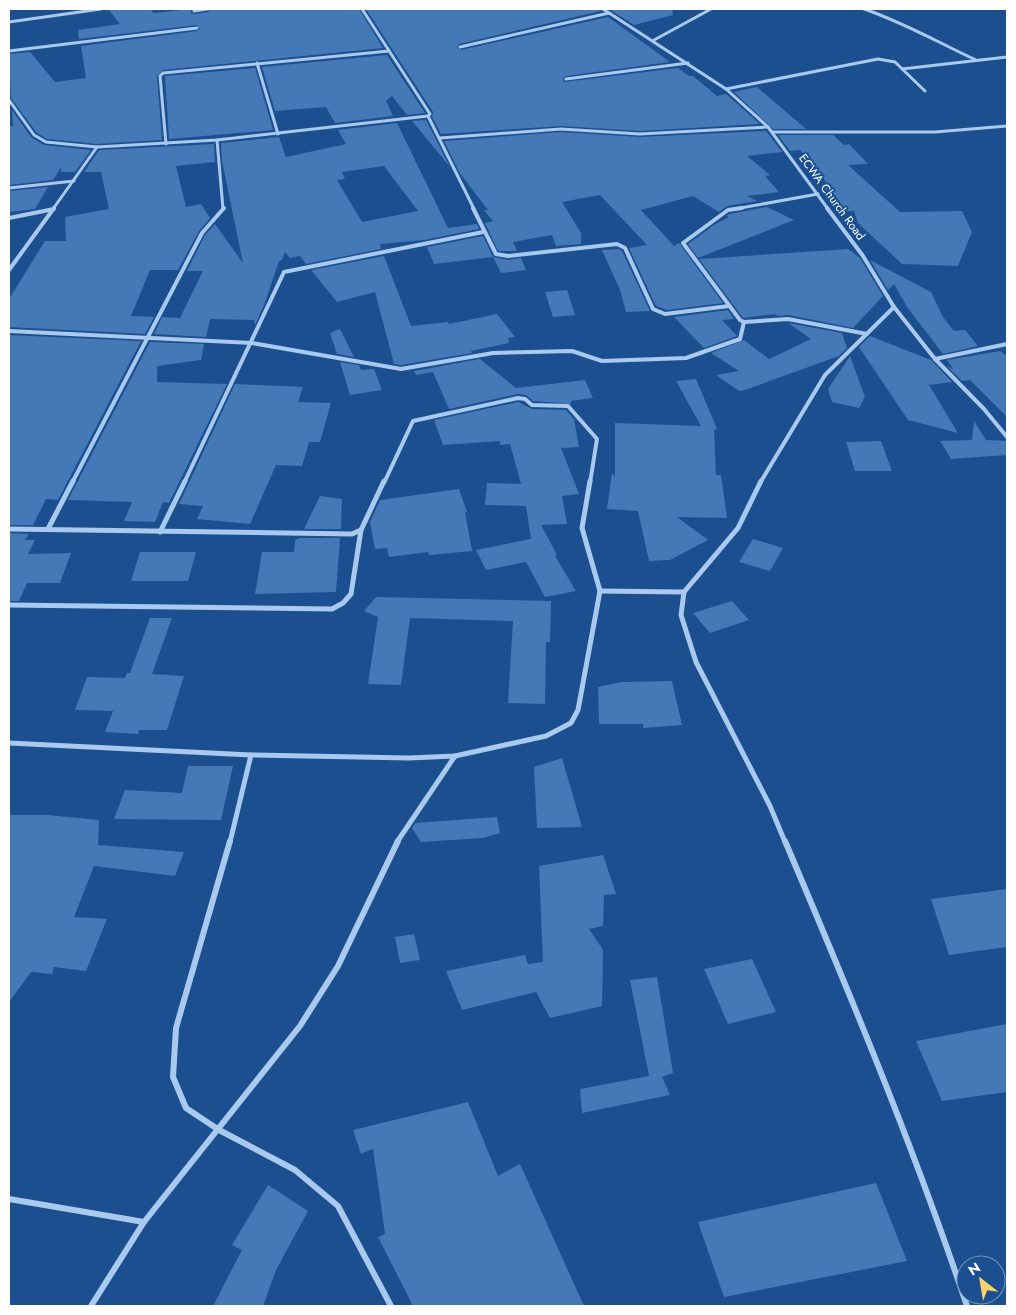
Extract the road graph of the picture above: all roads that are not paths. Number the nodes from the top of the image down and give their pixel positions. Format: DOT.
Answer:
graph roads {
  1 [pos="101,9"];
  2 [pos="207,9"];
  3 [pos="362,9"];
  4 [pos="603,9"];
  5 [pos="711,9"];
  6 [pos="864,9"];
  7 [pos="194,11"];
  8 [pos="609,13"];
  9 [pos="9,22"];
  10 [pos="197,28"];
  11 [pos="654,40"];
  12 [pos="460,47"];
  13 [pos="389,50"];
  14 [pos="9,51"];
  15 [pos="1007,57"];
  16 [pos="976,60"];
  17 [pos="257,63"];
  18 [pos="689,63"];
  19 [pos="902,68"];
  20 [pos="566,79"];
  21 [pos="726,89"];
  22 [pos="925,92"];
  23 [pos="9,100"];
  24 [pos="428,116"];
  25 [pos="1007,126"];
  26 [pos="768,127"];
  27 [pos="772,132"];
  28 [pos="278,134"];
  29 [pos="440,138"];
  30 [pos="217,140"];
  31 [pos="166,144"];
  32 [pos="97,147"];
  33 [pos="74,181"];
  34 [pos="9,188"];
  35 [pos="818,194"];
  36 [pos="54,209"];
  37 [pos="9,218"];
  38 [pos="484,232"];
  39 [pos="9,270"];
  40 [pos="729,306"];
  41 [pos="894,307"];
  42 [pos="744,322"];
  43 [pos="9,331"];
  44 [pos="867,334"];
  45 [pos="147,337"];
  46 [pos="252,343"];
  47 [pos="1007,344"];
  48 [pos="935,359"];
  49 [pos="1007,437"];
  50 [pos="9,529"];
  51 [pos="48,529"];
  52 [pos="361,530"];
  53 [pos="160,532"];
  54 [pos="600,592"];
  55 [pos="684,592"];
  56 [pos="9,606"];
  57 [pos="9,743"];
  58 [pos="251,754"];
  59 [pos="455,756"];
  60 [pos="219,1130"];
  61 [pos="9,1199"];
  62 [pos="144,1222"];
  63 [pos="91,1306"];
  64 [pos="391,1306"];
  65 [pos="967,1306"];
  1 -- 9 [label="street"];
  2 -- 7 [label="street"];
  3 -- 13 [label="street"];
  4 -- 8 [label="street, ECWA Church Road"];
  5 -- 11 [label="street"];
  6 -- 16 [label="street"];
  8 -- 11 [label="street, ECWA Church Road"];
  8 -- 12 [label="street"];
  10 -- 14 [label="street"];
  11 -- 18 [label="street, ECWA Church Road"];
  13 -- 17 [label="street"];
  13 -- 24 [label="street"];
  15 -- 16 [label="street"];
  16 -- 19 [label="street"];
  17 -- 28 [label="street"];
  17 -- 31 [label="street"];
  18 -- 20 [label="street"];
  18 -- 21 [label="street, ECWA Church Road"];
  19 -- 21 [label="street"];
  19 -- 22 [label="street"];
  21 -- 26 [label="street, ECWA Church Road"];
  23 -- 32 [label="street"];
  24 -- 28 [label="street"];
  24 -- 29 [label="street"];
  25 -- 27 [label="street"];
  26 -- 27 [label="street, ECWA Church Road"];
  26 -- 29 [label="street"];
  27 -- 35 [label="street, ECWA Church Road"];
  28 -- 30 [label="street"];
  29 -- 38 [label="street"];
  30 -- 31 [label="street"];
  30 -- 45 [label="street"];
  31 -- 32 [label="street"];
  32 -- 33 [label="street"];
  33 -- 34 [label="street"];
  33 -- 36 [label="street"];
  35 -- 40 [label="street"];
  35 -- 41 [label="street, ECWA Church Road"];
  36 -- 37 [label="street"];
  36 -- 39 [label="street"];
  38 -- 40 [label="street"];
  38 -- 46 [label="street"];
  40 -- 42 [label="street"];
  41 -- 44 [label="street"];
  41 -- 48 [label="street, ECWA Church Road"];
  42 -- 44 [label="street"];
  42 -- 46 [label="street"];
  43 -- 45 [label="street"];
  44 -- 55 [label="street"];
  45 -- 46 [label="street"];
  45 -- 51 [label="street"];
  46 -- 53 [label="street"];
  47 -- 48 [label="street"];
  48 -- 49 [label="street, ECWA Church Road"];
  50 -- 51 [label="street"];
  51 -- 53 [label="street"];
  52 -- 53 [label="street"];
  52 -- 54 [label="street"];
  52 -- 56 [label="street"];
  54 -- 55 [label="street"];
  54 -- 59 [label="street"];
  55 -- 65 [label="street"];
  57 -- 58 [label="street"];
  58 -- 59 [label="street"];
  58 -- 60 [label="street"];
  59 -- 60 [label="street"];
  60 -- 62 [label="street"];
  60 -- 64 [label="street"];
  61 -- 62 [label="street"];
  62 -- 63 [label="street"];
}
